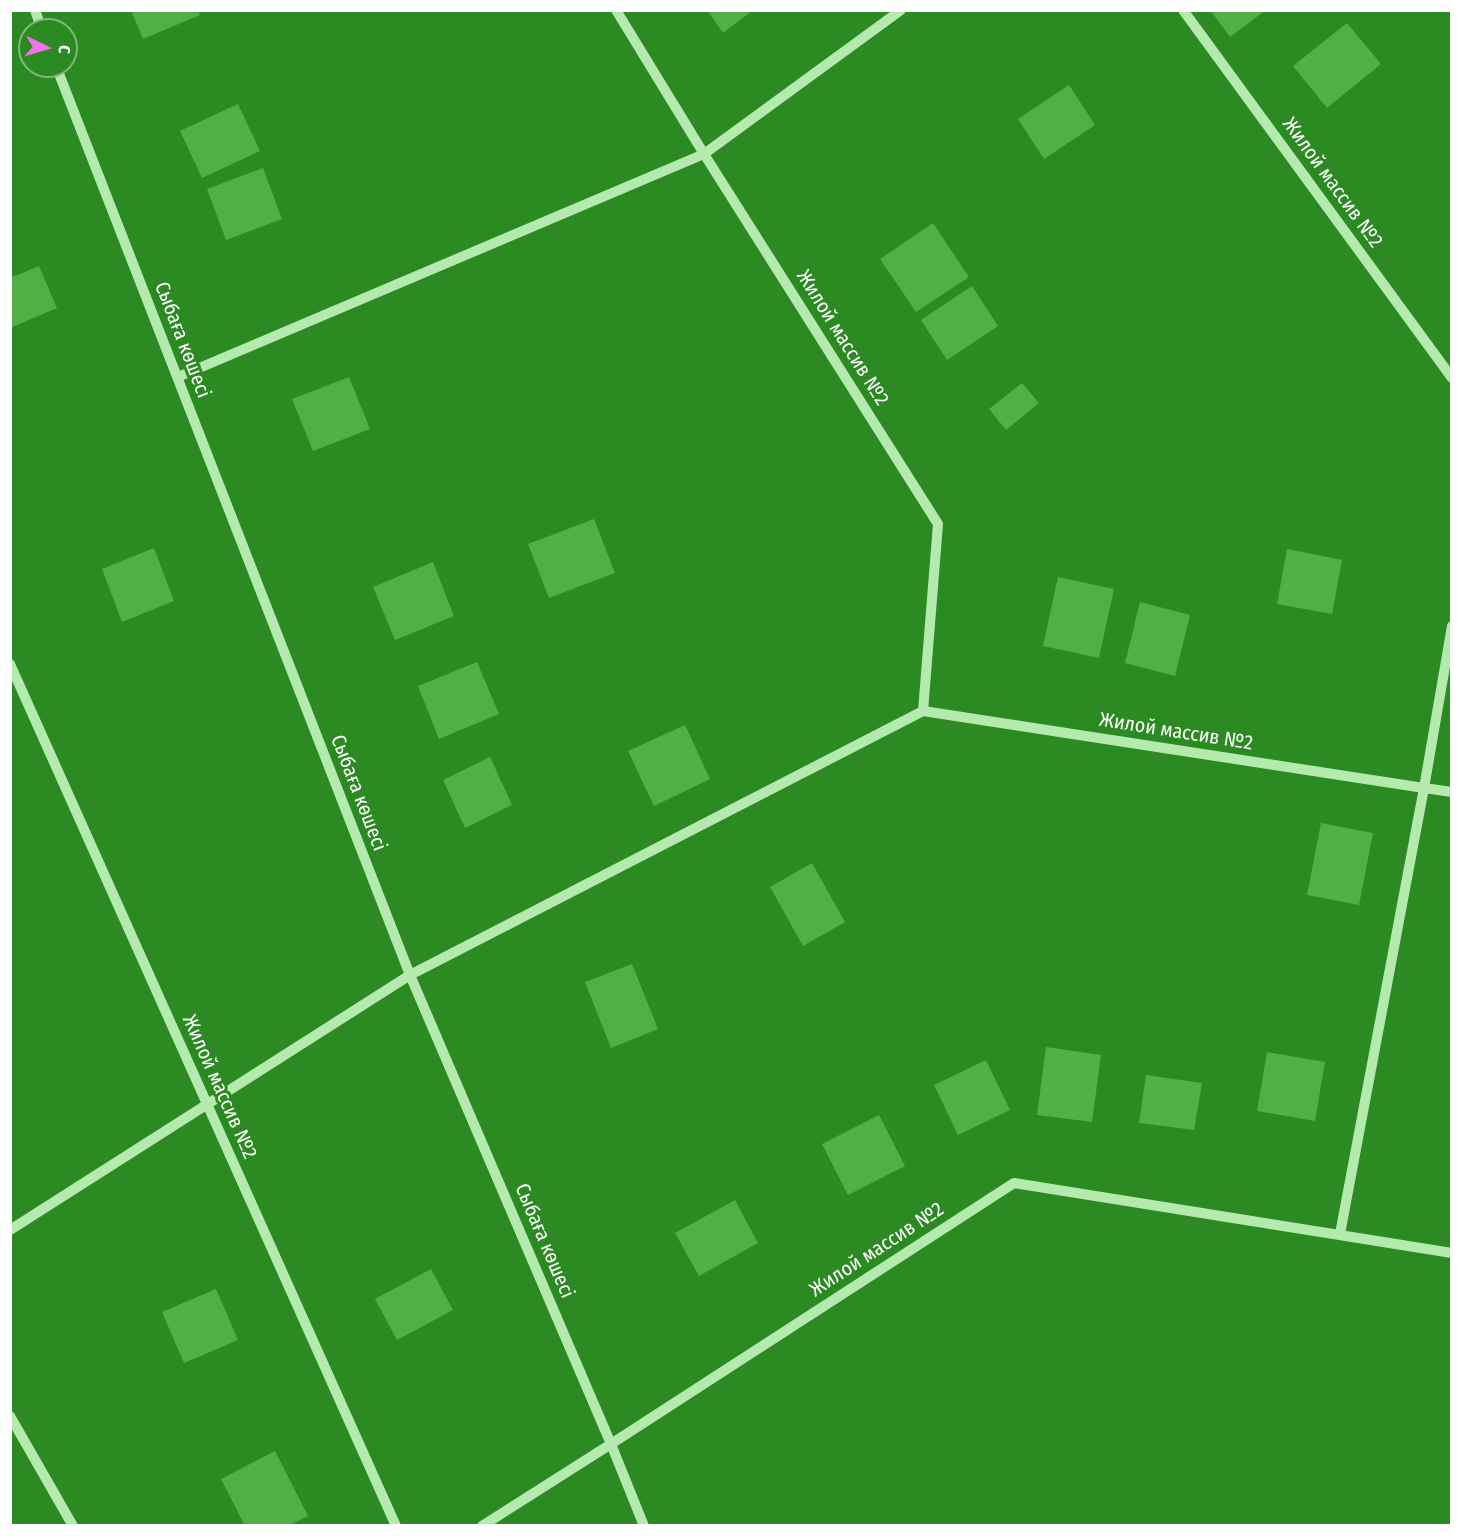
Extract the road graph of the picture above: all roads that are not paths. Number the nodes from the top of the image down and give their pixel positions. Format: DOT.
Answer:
graph roads {
  1 [pos="616,10"];
  2 [pos="901,10"];
  3 [pos="1183,10"];
  4 [pos="61,78"];
  5 [pos="704,154"];
  6 [pos="178,378"];
  7 [pos="1452,378"];
  8 [pos="1452,626"];
  9 [pos="10,664"];
  10 [pos="923,711"];
  11 [pos="1424,788"];
  12 [pos="1452,792"];
  13 [pos="410,975"];
  14 [pos="207,1104"];
  15 [pos="10,1230"];
  16 [pos="1340,1234"];
  17 [pos="1452,1253"];
  18 [pos="10,1416"];
  19 [pos="611,1444"];
  20 [pos="73,1526"];
  21 [pos="396,1526"];
  22 [pos="482,1526"];
  23 [pos="645,1526"];
  1 -- 5 [label="street, Жилой массив №2"];
  2 -- 5 [label="street"];
  3 -- 7 [label="street, Жилой массив №2"];
  4 -- 6 [label="street, Сыбаға көшесі"];
  5 -- 6 [label="street"];
  5 -- 10 [label="street, Жилой массив №2"];
  6 -- 13 [label="street, Сыбаға көшесі"];
  8 -- 11 [label="street"];
  9 -- 14 [label="street, Жилой массив №2"];
  10 -- 11 [label="street, Жилой массив №2"];
  10 -- 13 [label="street"];
  11 -- 12 [label="street, Жилой массив №2"];
  11 -- 16 [label="street"];
  13 -- 14 [label="street"];
  13 -- 19 [label="street, Сыбаға көшесі"];
  14 -- 15 [label="street"];
  14 -- 21 [label="street, Жилой массив №2"];
  16 -- 17 [label="street, Жилой массив №2"];
  16 -- 19 [label="street, Жилой массив №2"];
  18 -- 20 [label="street"];
  19 -- 22 [label="street, Жилой массив №2"];
  19 -- 23 [label="street, Сыбаға көшесі"];
}
